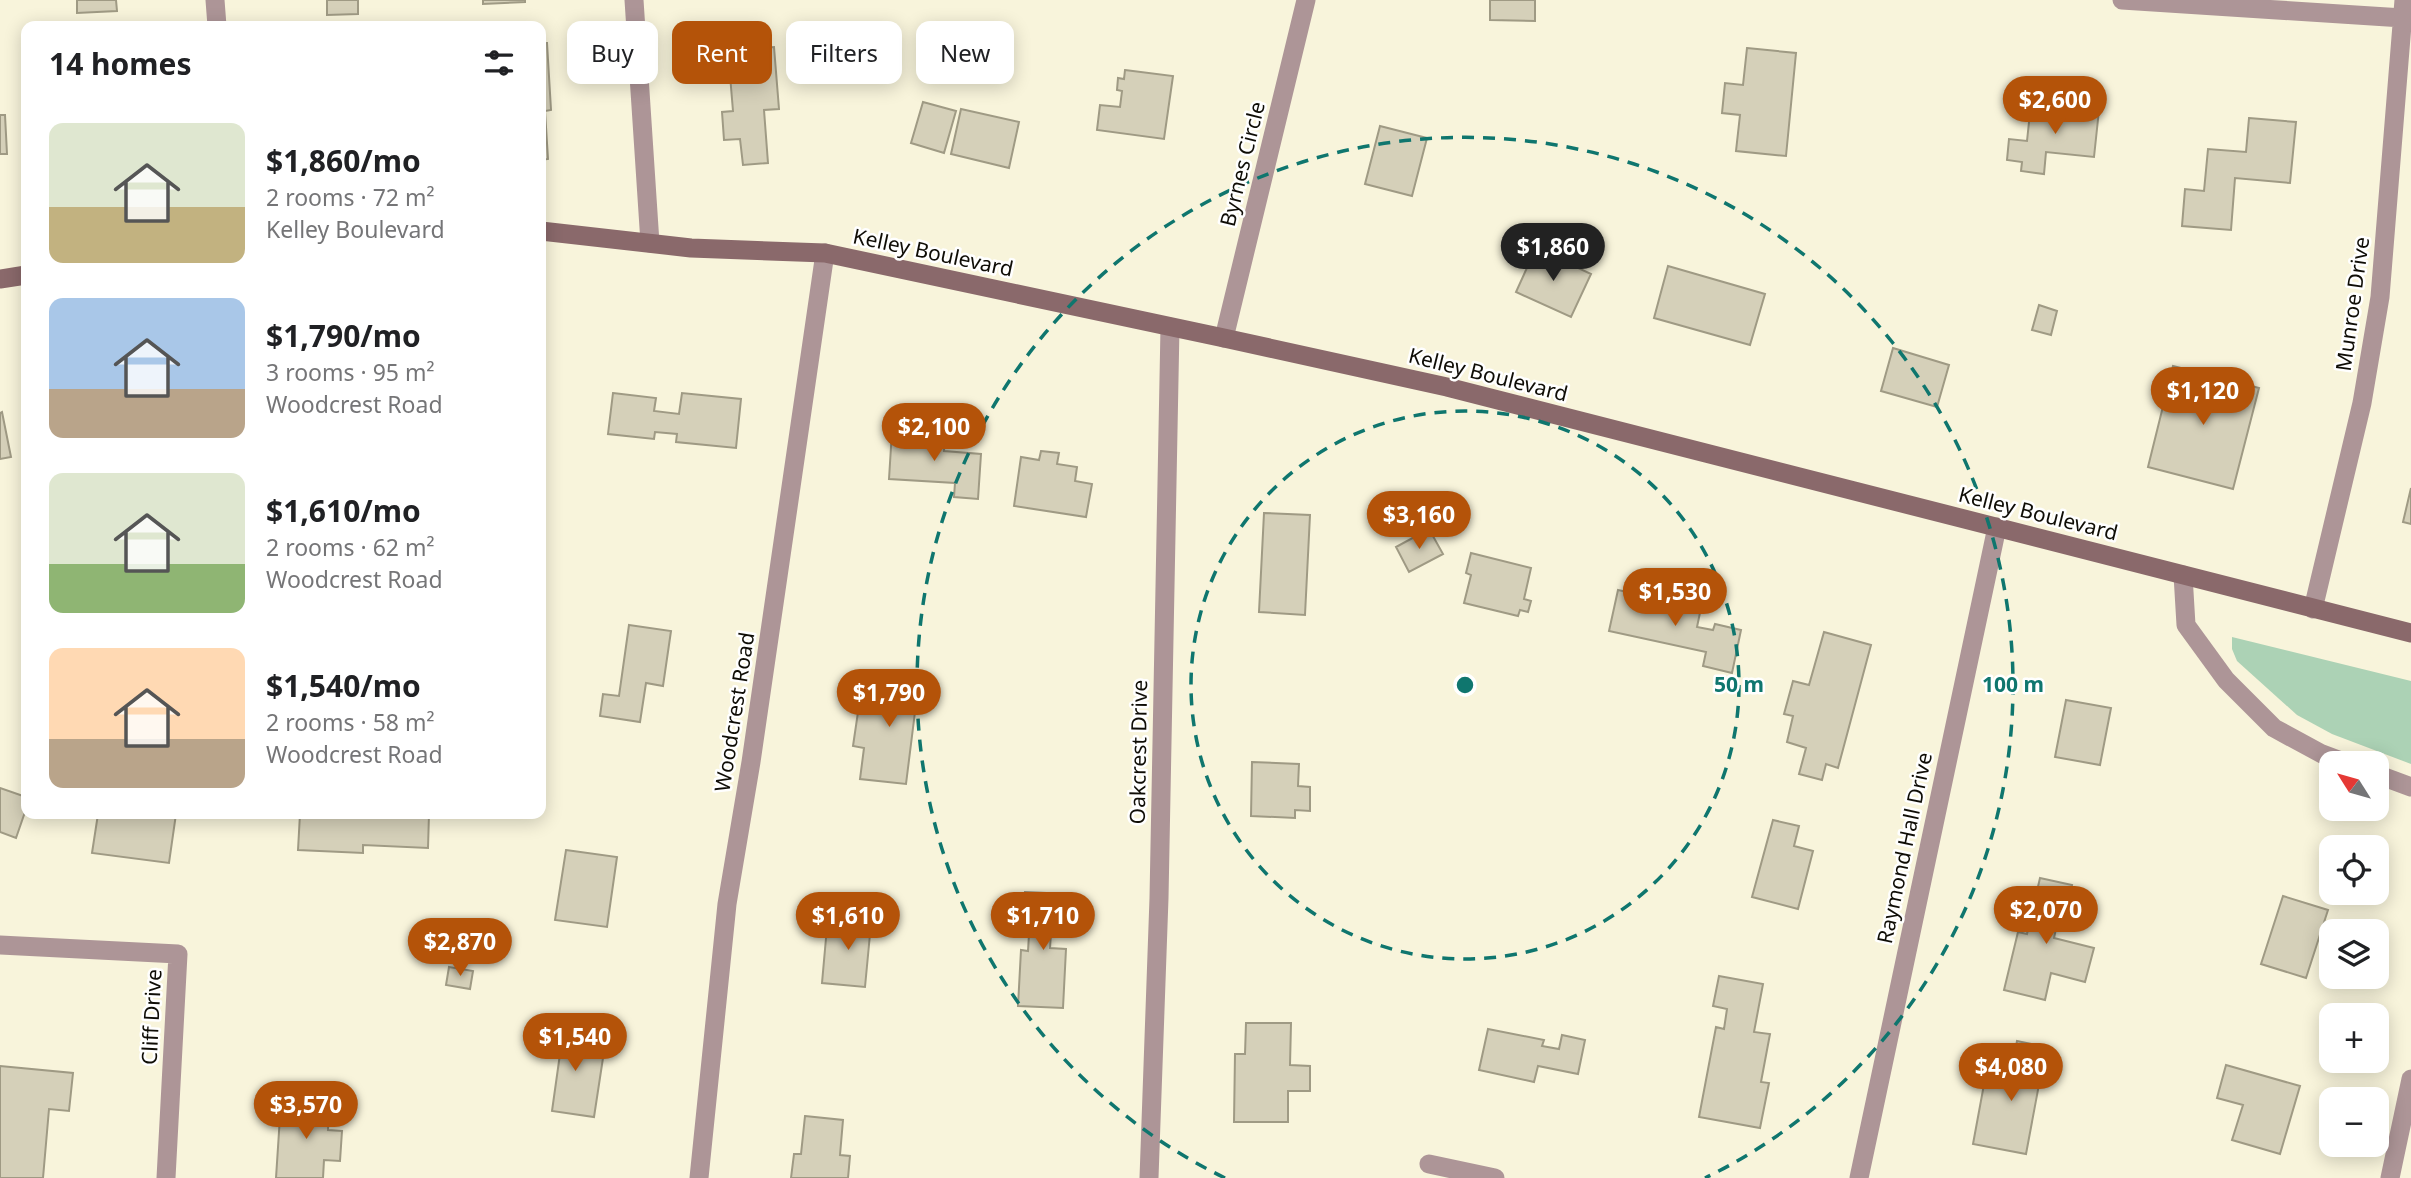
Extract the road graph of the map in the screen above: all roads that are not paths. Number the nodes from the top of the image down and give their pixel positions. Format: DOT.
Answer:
graph roads {
  1 [pos="215,0"];
  2 [pos="634,0"];
  3 [pos="1306,0"];
  4 [pos="2122,0"];
  5 [pos="2403,9"];
  6 [pos="217,21"];
  7 [pos="546,232"];
  8 [pos="650,243"];
  9 [pos="825,253"];
  10 [pos="21,276"];
  11 [pos="0,279"];
  12 [pos="1170,327"];
  13 [pos="1224,338"];
  14 [pos="1997,527"];
  15 [pos="2183,575"];
  16 [pos="2313,608"];
  17 [pos="2411,633"];
  18 [pos="2319,752"];
  19 [pos="2389,779"];
  20 [pos="2411,787"];
  21 [pos="0,945"];
  22 [pos="2411,1079"];
  23 [pos="1429,1164"];
  24 [pos="166,1178"];
  25 [pos="699,1178"];
  26 [pos="1149,1178"];
  27 [pos="1495,1178"];
  28 [pos="1859,1178"];
  29 [pos="2390,1178"];
  1 -- 6 [label="street"];
  2 -- 8 [label="street"];
  3 -- 13 [label="street, Byrnes Circle"];
  4 -- 5 [label="street"];
  5 -- 16 [label="street, Munroe Drive"];
  7 -- 8 [label="main road, Kelley Boulevard"];
  8 -- 9 [label="main road, Kelley Boulevard"];
  9 -- 12 [label="main road, Kelley Boulevard"];
  9 -- 25 [label="street, Woodcrest Road"];
  10 -- 11 [label="main road"];
  12 -- 13 [label="main road, Kelley Boulevard"];
  12 -- 26 [label="street, Oakcrest Drive"];
  13 -- 14 [label="main road, Kelley Boulevard"];
  14 -- 15 [label="main road, Kelley Boulevard"];
  14 -- 28 [label="street, Raymond Hall Drive"];
  15 -- 16 [label="main road, Kelley Boulevard"];
  15 -- 18 [label="street"];
  16 -- 17 [label="main road, Kelley Boulevard"];
  19 -- 20 [label="street"];
  21 -- 24 [label="street, Cliff Drive"];
  22 -- 29 [label="street"];
  23 -- 27 [label="street"];
}
